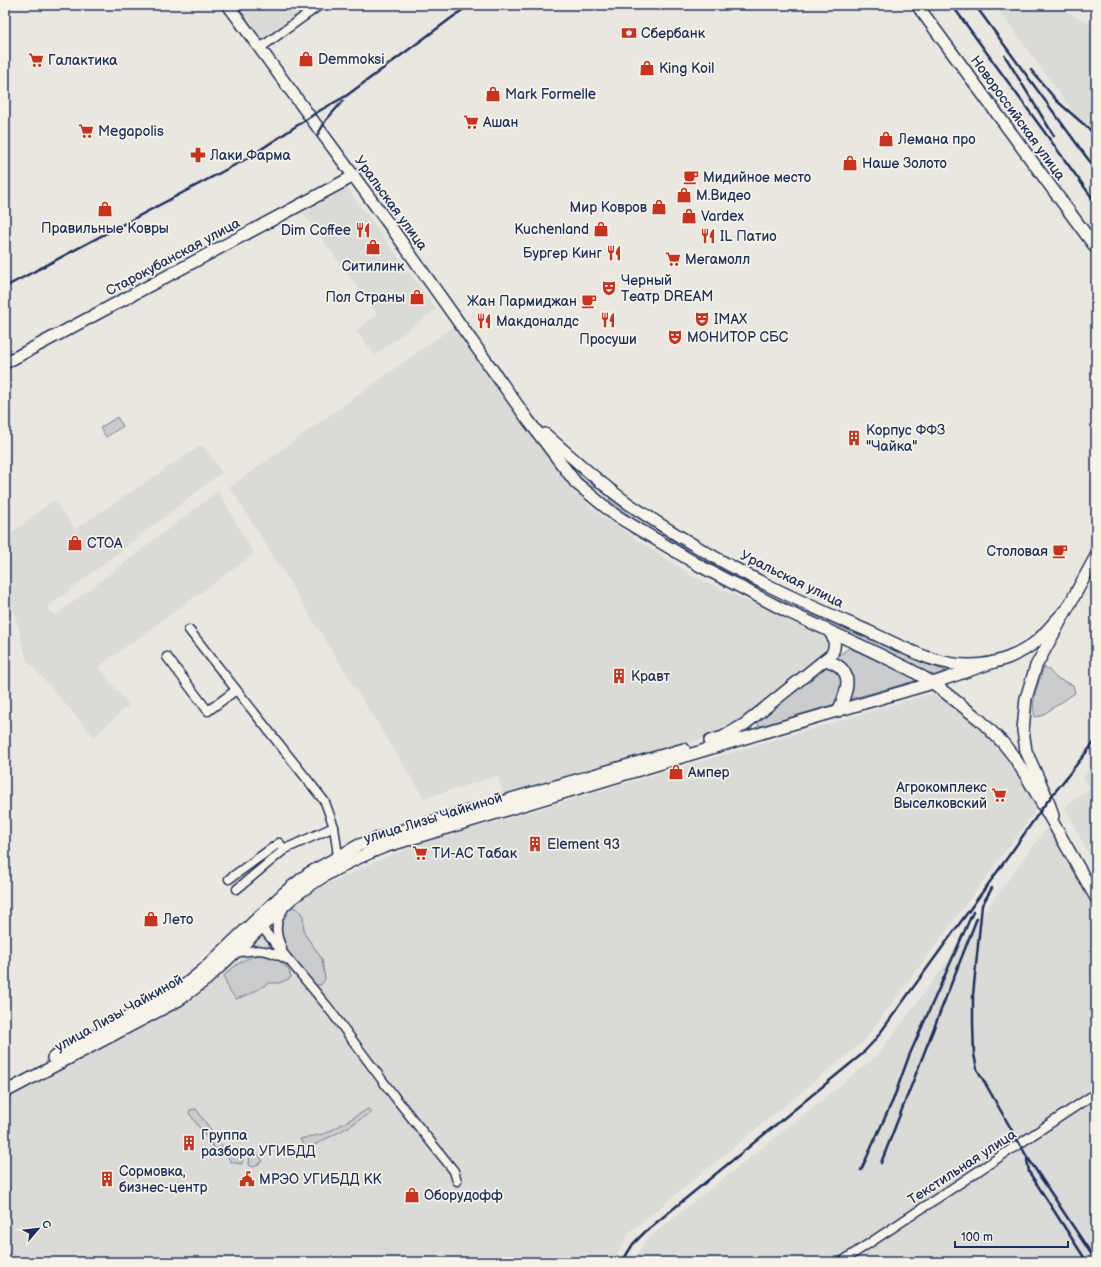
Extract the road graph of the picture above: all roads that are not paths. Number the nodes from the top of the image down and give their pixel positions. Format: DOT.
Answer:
graph roads {
  1 [pos="228,5"];
  2 [pos="320,5"];
  3 [pos="917,5"];
  4 [pos="260,48"];
  5 [pos="354,176"];
  6 [pos="1096,248"];
  7 [pos="5,363"];
  8 [pos="528,420"];
  9 [pos="599,481"];
  10 [pos="608,509"];
  11 [pos="1096,556"];
  12 [pos="739,571"];
  13 [pos="757,596"];
  14 [pos="1064,612"];
  15 [pos="189,630"];
  16 [pos="830,632"];
  17 [pos="167,657"];
  18 [pos="825,660"];
  19 [pos="994,662"];
  20 [pos="933,683"];
  21 [pos="236,690"];
  22 [pos="838,711"];
  23 [pos="1023,730"];
  24 [pos="717,743"];
  25 [pos="1003,743"];
  26 [pos="334,826"];
  27 [pos="285,849"];
  28 [pos="338,856"];
  29 [pos="229,879"];
  30 [pos="1087,880"];
  31 [pos="237,889"];
  32 [pos="1096,893"];
  33 [pos="1096,898"];
  34 [pos="291,900"];
  35 [pos="258,924"];
  36 [pos="235,953"];
  37 [pos="290,961"];
  38 [pos="5,1083"];
  39 [pos="5,1092"];
  40 [pos="1096,1093"];
  41 [pos="457,1181"];
  42 [pos="841,1262"];
  1 -- 4 [label="main road, Уральская улица"];
  2 -- 4 [label="street"];
  3 -- 6 [label="main road, Новороссийская улица"];
  4 -- 5 [label="main road, Уральская улица"];
  5 -- 7 [label="main road, Старокубанская улица"];
  5 -- 8 [label="main road, Уральская улица"];
  8 -- 9 [label="main road, Уральская улица"];
  8 -- 10 [label="main road, Уральская улица"];
  9 -- 10 [label="main road"];
  9 -- 12 [label="main road, Уральская улица"];
  10 -- 13 [label="main road, Уральская улица"];
  11 -- 14 [label="main road"];
  12 -- 13 [label="main road"];
  12 -- 19 [label="main road, Уральская улица"];
  13 -- 16 [label="main road, Уральская улица"];
  14 -- 19 [label="main road, Уральская улица"];
  14 -- 23 [label="main road"];
  15 -- 21 [label="street"];
  16 -- 18 [label="main road"];
  16 -- 20 [label="main road, Уральская улица"];
  17 -- 21 [label="street"];
  18 -- 22 [label="main road"];
  18 -- 24 [label="main road"];
  19 -- 20 [label="main road"];
  20 -- 22 [label="main road"];
  20 -- 25 [label="main road, Уральская улица"];
  21 -- 26 [label="street"];
  22 -- 24 [label="main road"];
  23 -- 25 [label="main road"];
  23 -- 30 [label="main road"];
  24 -- 28 [label="main road, улица Лизы Чайкиной"];
  24 -- 34 [label="main road, улица Лизы Чайкиной"];
  25 -- 30 [label="main road, Уральская улица"];
  26 -- 27 [label="street"];
  26 -- 28 [label="street"];
  27 -- 29 [label="street"];
  27 -- 31 [label="street"];
  28 -- 35 [label="main road, улица Лизы Чайкиной"];
  30 -- 32 [label="main road"];
  30 -- 33 [label="main road"];
  34 -- 35 [label="main road, улица Лизы Чайкиной"];
  34 -- 37 [label="street"];
  35 -- 36 [label="main road, улица Лизы Чайкиной"];
  35 -- 37 [label="street"];
  35 -- 38 [label="main road, улица Лизы Чайкиной"];
  36 -- 37 [label="street"];
  36 -- 39 [label="main road, улица Лизы Чайкиной"];
  37 -- 41 [label="street"];
  40 -- 42 [label="street, Текстильная улица"];
}
